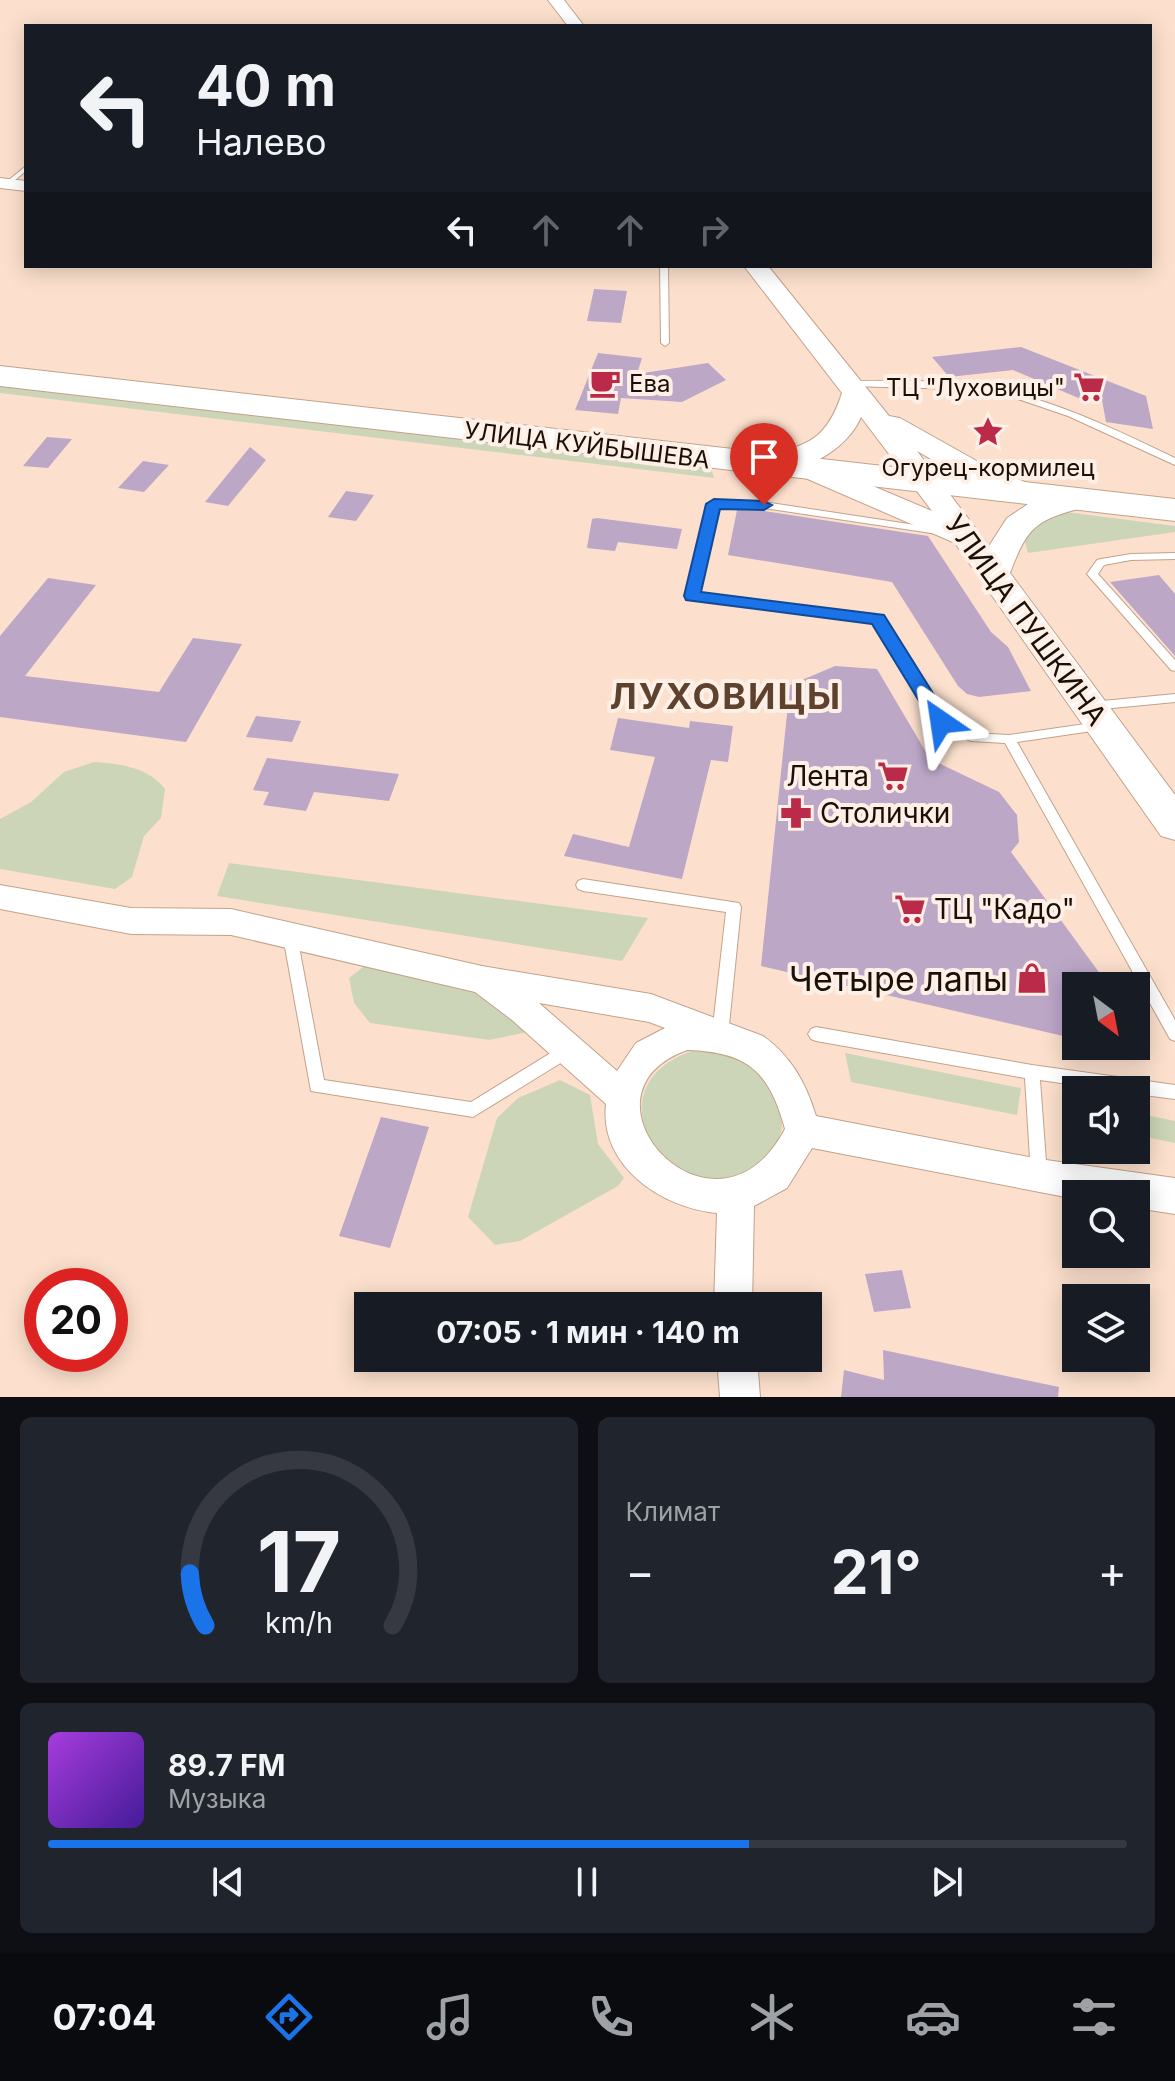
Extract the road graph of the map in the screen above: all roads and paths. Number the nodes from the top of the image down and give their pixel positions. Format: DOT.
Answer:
graph roads {
  1 [pos="556,0"];
  2 [pos="574,24"];
  3 [pos="24,169"];
  4 [pos="3,184"];
  5 [pos="24,186"];
  6 [pos="664,268"];
  7 [pos="758,268"];
  8 [pos="665,343"];
  9 [pos="0,376"];
  10 [pos="859,396"];
  11 [pos="1175,462"];
  12 [pos="761,465"];
  13 [pos="813,471"];
  14 [pos="927,483"];
  15 [pos="1028,494"];
  16 [pos="1083,501"];
  17 [pos="1175,510"];
  18 [pos="963,536"];
  19 [pos="1175,556"];
  20 [pos="992,577"];
  21 [pos="1175,667"];
  22 [pos="1175,698"];
  23 [pos="1095,716"];
  24 [pos="1009,739"];
  25 [pos="1175,825"];
  26 [pos="583,885"];
  27 [pos="0,897"];
  28 [pos="290,936"];
  29 [pos="482,980"];
  30 [pos="816,1034"];
  31 [pos="1175,1034"];
  32 [pos="720,1035"];
  33 [pos="568,1050"];
  34 [pos="1032,1072"];
  35 [pos="1175,1092"];
  36 [pos="623,1097"];
  37 [pos="803,1130"];
  38 [pos="1039,1176"];
  39 [pos="736,1195"];
  40 [pos="1175,1196"];
  41 [pos="733,1292"];
  42 [pos="738,1372"];
  43 [pos="740,1397"];
  1 -- 2 [label="main road"];
  3 -- 4 [label="lane"];
  4 -- 5 [label="street"];
  6 -- 8 [label="lane"];
  7 -- 10 [label="main road, УЛИЦА ПУШКИНА"];
  9 -- 12 [label="highway, УЛИЦА КУЙБЫШЕВА"];
  10 -- 11 [label="lane"];
  10 -- 12 [label="main road"];
  10 -- 14 [label="main road, УЛИЦА ПУШКИНА"];
  10 -- 15 [label="main road"];
  12 -- 13 [label="highway, УЛИЦА КУЙБЫШЕВА"];
  13 -- 14 [label="highway, УЛИЦА КУЙБЫШЕВА"];
  13 -- 18 [label="main road"];
  14 -- 15 [label="highway, УЛИЦА КУЙБЫШЕВА"];
  14 -- 18 [label="main road, УЛИЦА ПУШКИНА"];
  15 -- 16 [label="highway, УЛИЦА КУЙБЫШЕВА"];
  16 -- 17 [label="highway, УЛИЦА КУЙБЫШЕВА"];
  16 -- 20 [label="main road"];
  18 -- 20 [label="main road, УЛИЦА ПУШКИНА"];
  18 -- 24 [label="lane"];
  19 -- 21 [label="lane"];
  20 -- 23 [label="main road, УЛИЦА ПУШКИНА"];
  22 -- 23 [label="lane"];
  23 -- 24 [label="lane"];
  23 -- 25 [label="main road, УЛИЦА ПУШКИНА"];
  24 -- 31 [label="lane"];
  26 -- 32 [label="lane"];
  27 -- 28 [label="street"];
  28 -- 29 [label="street"];
  28 -- 33 [label="lane"];
  29 -- 32 [label="street"];
  29 -- 33 [label="street"];
  30 -- 34 [label="lane"];
  32 -- 36 [label="street"];
  32 -- 37 [label="street"];
  33 -- 36 [label="street"];
  34 -- 35 [label="lane"];
  34 -- 38 [label="lane"];
  36 -- 39 [label="street"];
  37 -- 38 [label="street"];
  37 -- 39 [label="street"];
  38 -- 40 [label="street"];
  39 -- 41 [label="street"];
  42 -- 43 [label="street"];
}
